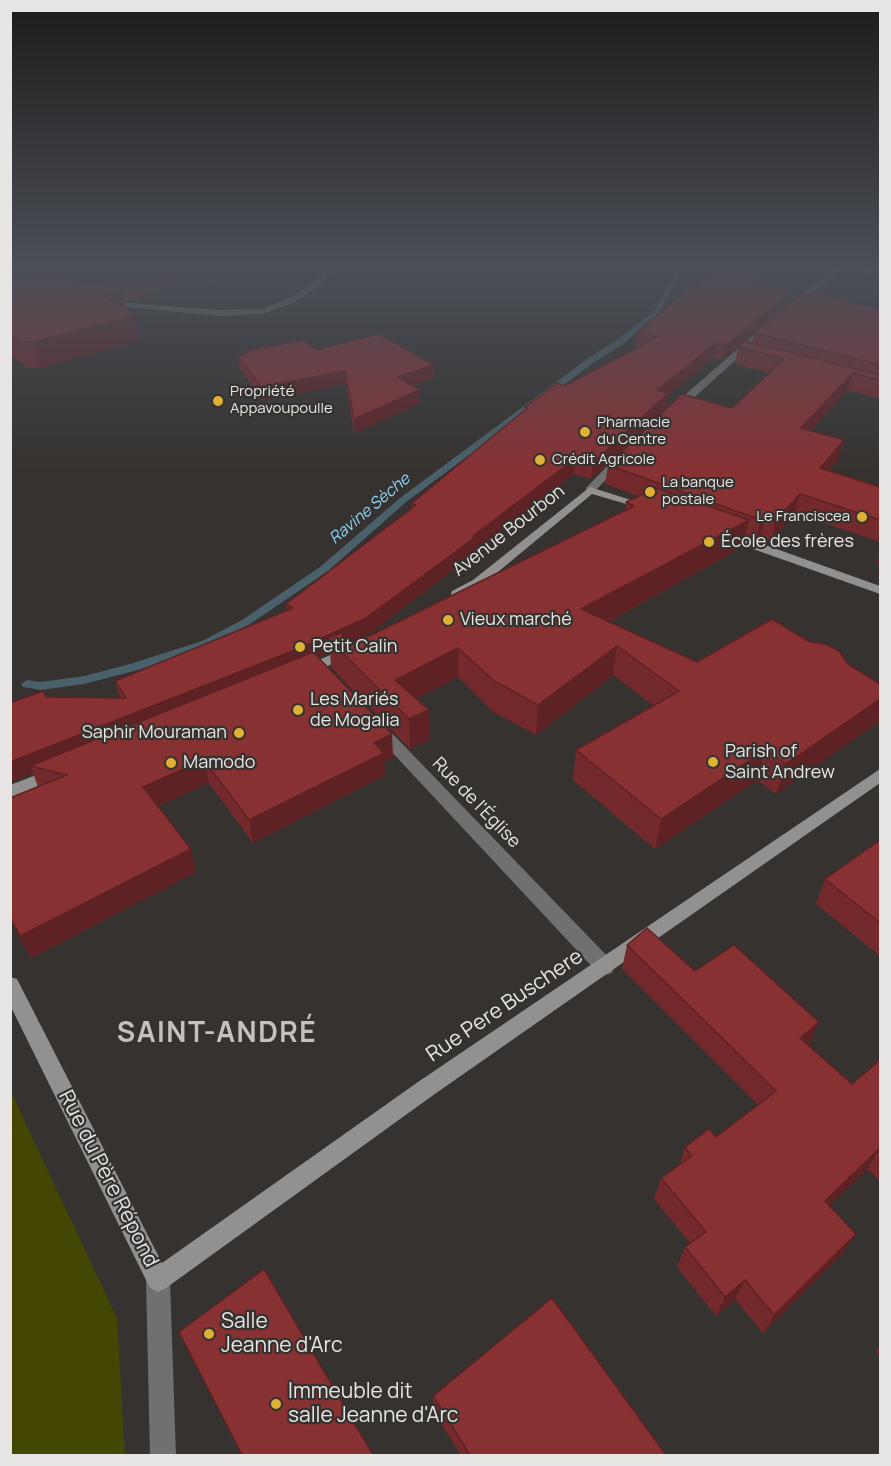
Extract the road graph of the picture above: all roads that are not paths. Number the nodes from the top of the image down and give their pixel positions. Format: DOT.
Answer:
graph roads {
  1 [pos="758,335"];
  2 [pos="738,352"];
  3 [pos="749,355"];
  4 [pos="662,420"];
  5 [pos="627,453"];
  6 [pos="591,490"];
  7 [pos="658,511"];
  8 [pos="711,530"];
  9 [pos="880,590"];
  10 [pos="448,600"];
  11 [pos="359,646"];
  12 [pos="287,678"];
  13 [pos="367,717"];
  14 [pos="73,766"];
  15 [pos="880,775"];
  16 [pos="10,792"];
  17 [pos="605,967"];
  18 [pos="10,985"];
  19 [pos="158,1280"];
  20 [pos="163,1455"];
  1 -- 2 [label="street"];
  2 -- 3 [label="street"];
  2 -- 4 [label="street"];
  5 -- 6 [label="street, Avenue Bourbon"];
  6 -- 7 [label="main road"];
  6 -- 10 [label="main road, Avenue Bourbon"];
  8 -- 9 [label="main road"];
  11 -- 12 [label="main road"];
  13 -- 17 [label="street, Rue de l'Église"];
  14 -- 16 [label="main road"];
  15 -- 17 [label="main road, Rue Pere Buschere"];
  17 -- 19 [label="main road, Rue Pere Buschere"];
  18 -- 19 [label="main road, Rue du Père Répond"];
  19 -- 20 [label="street, Rue du Père Répond"];
}
